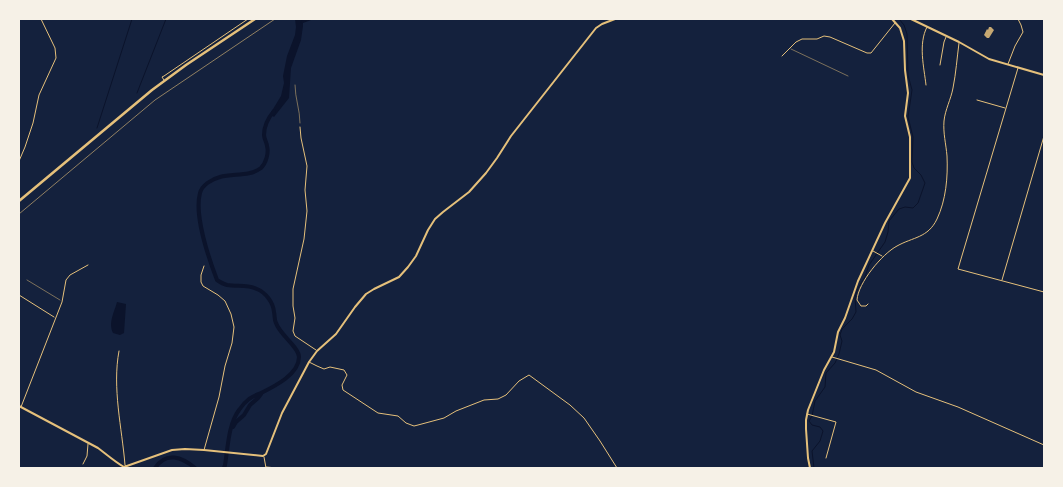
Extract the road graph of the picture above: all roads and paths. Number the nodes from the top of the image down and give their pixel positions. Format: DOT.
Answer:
graph roads {
  1 [pos="41,19"];
  2 [pos="248,19"];
  3 [pos="255,19"];
  4 [pos="615,19"];
  5 [pos="892,19"];
  6 [pos="911,19"];
  7 [pos="1018,19"];
  8 [pos="896,22"];
  9 [pos="927,27"];
  10 [pos="946,36"];
  11 [pos="959,42"];
  12 [pos="789,49"];
  13 [pos="782,56"];
  14 [pos="940,65"];
  15 [pos="1008,65"];
  16 [pos="1018,68"];
  17 [pos="1044,75"];
  18 [pos="848,76"];
  19 [pos="165,80"];
  20 [pos="295,85"];
  21 [pos="926,85"];
  22 [pos="977,100"];
  23 [pos="1006,108"];
  24 [pos="300,127"];
  25 [pos="1044,136"];
  26 [pos="19,161"];
  27 [pos="19,201"];
  28 [pos="873,251"];
  29 [pos="884,257"];
  30 [pos="88,265"];
  31 [pos="204,266"];
  32 [pos="27,280"];
  33 [pos="1002,281"];
  34 [pos="1044,292"];
  35 [pos="19,295"];
  36 [pos="62,302"];
  37 [pos="868,304"];
  38 [pos="55,317"];
  39 [pos="119,351"];
  40 [pos="317,351"];
  41 [pos="834,357"];
  42 [pos="309,362"];
  43 [pos="20,407"];
  44 [pos="807,414"];
  45 [pos="88,443"];
  46 [pos="1044,445"];
  47 [pos="204,450"];
  48 [pos="263,456"];
  49 [pos="826,458"];
  50 [pos="83,464"];
  51 [pos="120,466"];
  52 [pos="126,468"];
  53 [pos="266,468"];
  54 [pos="277,468"];
  55 [pos="617,468"];
  56 [pos="810,468"];
  1 -- 26 [label="street"];
  2 -- 19 [label="street"];
  3 -- 19 [label="main road"];
  4 -- 40 [label="street"];
  5 -- 8 [label="street"];
  6 -- 9 [label="street"];
  7 -- 15 [label="street"];
  8 -- 12 [label="street"];
  8 -- 28 [label="street"];
  9 -- 10 [label="street"];
  9 -- 21 [label="street"];
  10 -- 11 [label="street"];
  10 -- 14 [label="street"];
  11 -- 15 [label="street"];
  11 -- 29 [label="street"];
  12 -- 13 [label="street"];
  12 -- 18 [label="lane"];
  15 -- 16 [label="street"];
  16 -- 17 [label="street"];
  16 -- 23 [label="street"];
  19 -- 27 [label="main road"];
  20 -- 24 [label="path"];
  22 -- 23 [label="street"];
  23 -- 33 [label="street"];
  24 -- 40 [label="street"];
  25 -- 33 [label="street"];
  28 -- 29 [label="street"];
  28 -- 41 [label="street"];
  29 -- 37 [label="street"];
  30 -- 36 [label="street"];
  31 -- 47 [label="street"];
  32 -- 36 [label="path"];
  33 -- 34 [label="street"];
  35 -- 38 [label="street"];
  36 -- 38 [label="street"];
  38 -- 43 [label="street"];
  39 -- 52 [label="street"];
  40 -- 42 [label="street"];
  41 -- 44 [label="street"];
  41 -- 46 [label="street"];
  42 -- 48 [label="street"];
  42 -- 55 [label="street"];
  43 -- 45 [label="street"];
  44 -- 49 [label="street"];
  44 -- 56 [label="street"];
  45 -- 50 [label="street"];
  45 -- 51 [label="street"];
  47 -- 48 [label="street"];
  47 -- 52 [label="street"];
  48 -- 53 [label="street"];
  51 -- 52 [label="street"];
  53 -- 54 [label="street"];
}
